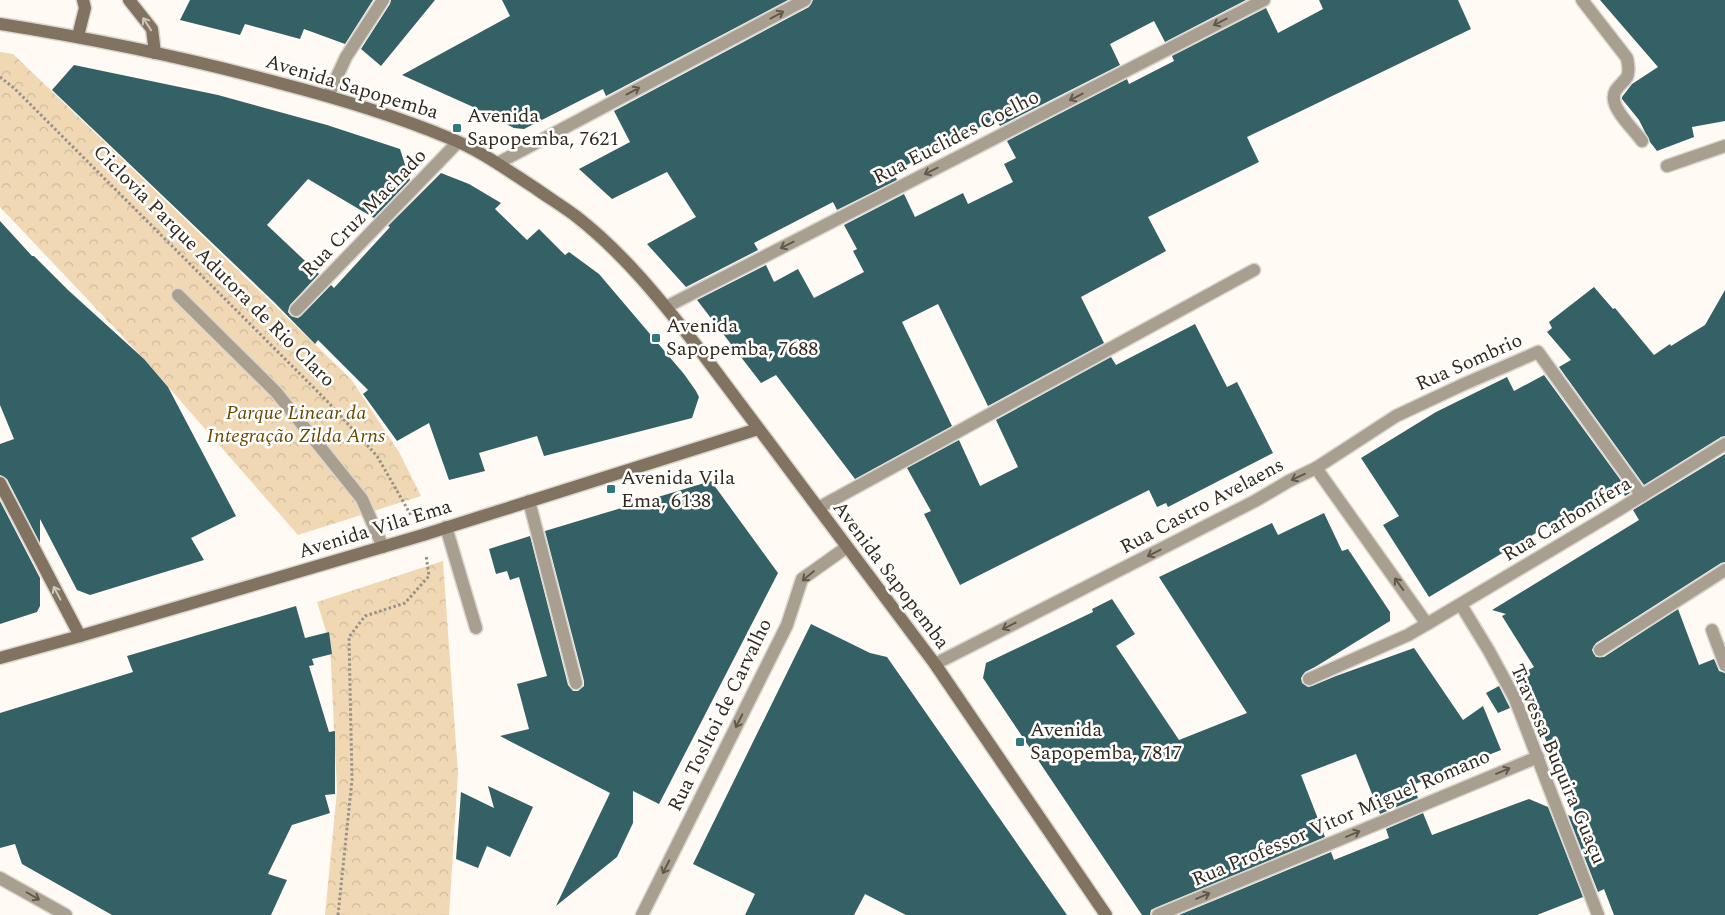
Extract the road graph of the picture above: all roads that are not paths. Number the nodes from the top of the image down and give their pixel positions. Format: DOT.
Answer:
graph roads {
  1 [pos="83,0"];
  2 [pos="383,0"];
  3 [pos="805,0"];
  4 [pos="1264,0"];
  5 [pos="1582,0"];
  6 [pos="132,1"];
  7 [pos="0,24"];
  8 [pos="78,36"];
  9 [pos="155,53"];
  10 [pos="328,96"];
  11 [pos="458,142"];
  12 [pos="1642,142"];
  13 [pos="1725,146"];
  14 [pos="498,164"];
  15 [pos="1667,166"];
  16 [pos="1254,270"];
  17 [pos="178,295"];
  18 [pos="666,307"];
  19 [pos="296,310"];
  20 [pos="758,429"];
  21 [pos="1725,444"];
  22 [pos="1316,468"];
  23 [pos="0,483"];
  24 [pos="1642,496"];
  25 [pos="529,501"];
  26 [pos="818,508"];
  27 [pos="446,527"];
  28 [pos="383,546"];
  29 [pos="847,548"];
  30 [pos="1725,570"];
  31 [pos="1461,605"];
  32 [pos="1427,624"];
  33 [pos="476,628"];
  34 [pos="1712,630"];
  35 [pos="80,636"];
  36 [pos="1600,650"];
  37 [pos="0,658"];
  38 [pos="935,664"];
  39 [pos="1725,665"];
  40 [pos="1309,679"];
  41 [pos="576,683"];
  42 [pos="1538,756"];
  43 [pos="0,878"];
  44 [pos="66,915"];
  45 [pos="642,915"];
  46 [pos="1106,915"];
  47 [pos="1158,915"];
  48 [pos="1598,915"];
  1 -- 8 [label="main road"];
  2 -- 10 [label="street"];
  14 -- 3 [label="street, one-way"];
  4 -- 18 [label="street, Rua Euclides Coelho, one-way"];
  5 -- 12 [label="street"];
  9 -- 6 [label="main road, one-way"];
  7 -- 8 [label="main road, Avenida Sapopemba"];
  8 -- 9 [label="main road, Avenida Sapopemba"];
  9 -- 10 [label="main road, Avenida Sapopemba"];
  10 -- 11 [label="main road, Avenida Sapopemba"];
  11 -- 14 [label="main road, Avenida Sapopemba"];
  11 -- 19 [label="street, Rua Cruz Machado"];
  13 -- 15 [label="street"];
  14 -- 18 [label="main road, Avenida Sapopemba"];
  16 -- 26 [label="street"];
  17 -- 28 [label="street"];
  18 -- 20 [label="main road, Avenida Sapopemba"];
  20 -- 25 [label="main road, Avenida Vila Ema"];
  20 -- 26 [label="main road, Avenida Sapopemba"];
  21 -- 24 [label="street, Rua Carbonífera"];
  22 -- 24 [label="street, Rua Sombrio"];
  32 -- 22 [label="street, Rua Castro Avelaens, one-way"];
  22 -- 38 [label="street, Rua Castro Avelaens, one-way"];
  35 -- 23 [label="main road, one-way"];
  24 -- 31 [label="street, Rua Carbonífera"];
  25 -- 27 [label="main road, Avenida Vila Ema"];
  25 -- 41 [label="street"];
  26 -- 29 [label="main road, Avenida Sapopemba"];
  27 -- 28 [label="main road, Avenida Vila Ema"];
  27 -- 33 [label="street"];
  28 -- 35 [label="main road, Avenida Vila Ema"];
  29 -- 38 [label="main road, Avenida Sapopemba"];
  29 -- 45 [label="street, Rua Tosltoi de Carvalho, one-way"];
  30 -- 36 [label="street"];
  31 -- 32 [label="street, Rua Carbonífera"];
  31 -- 42 [label="street, Travessa Buquira Guaçu"];
  32 -- 40 [label="street, Rua Carbonífera"];
  34 -- 39 [label="street"];
  35 -- 37 [label="main road, Avenida Vila Ema"];
  38 -- 46 [label="main road, Avenida Sapopemba"];
  47 -- 42 [label="street, Rua Professor Vitor Miguel Romano, one-way"];
  42 -- 48 [label="street, Travessa Buquira Guaçu"];
  43 -- 44 [label="street, one-way"];
}
